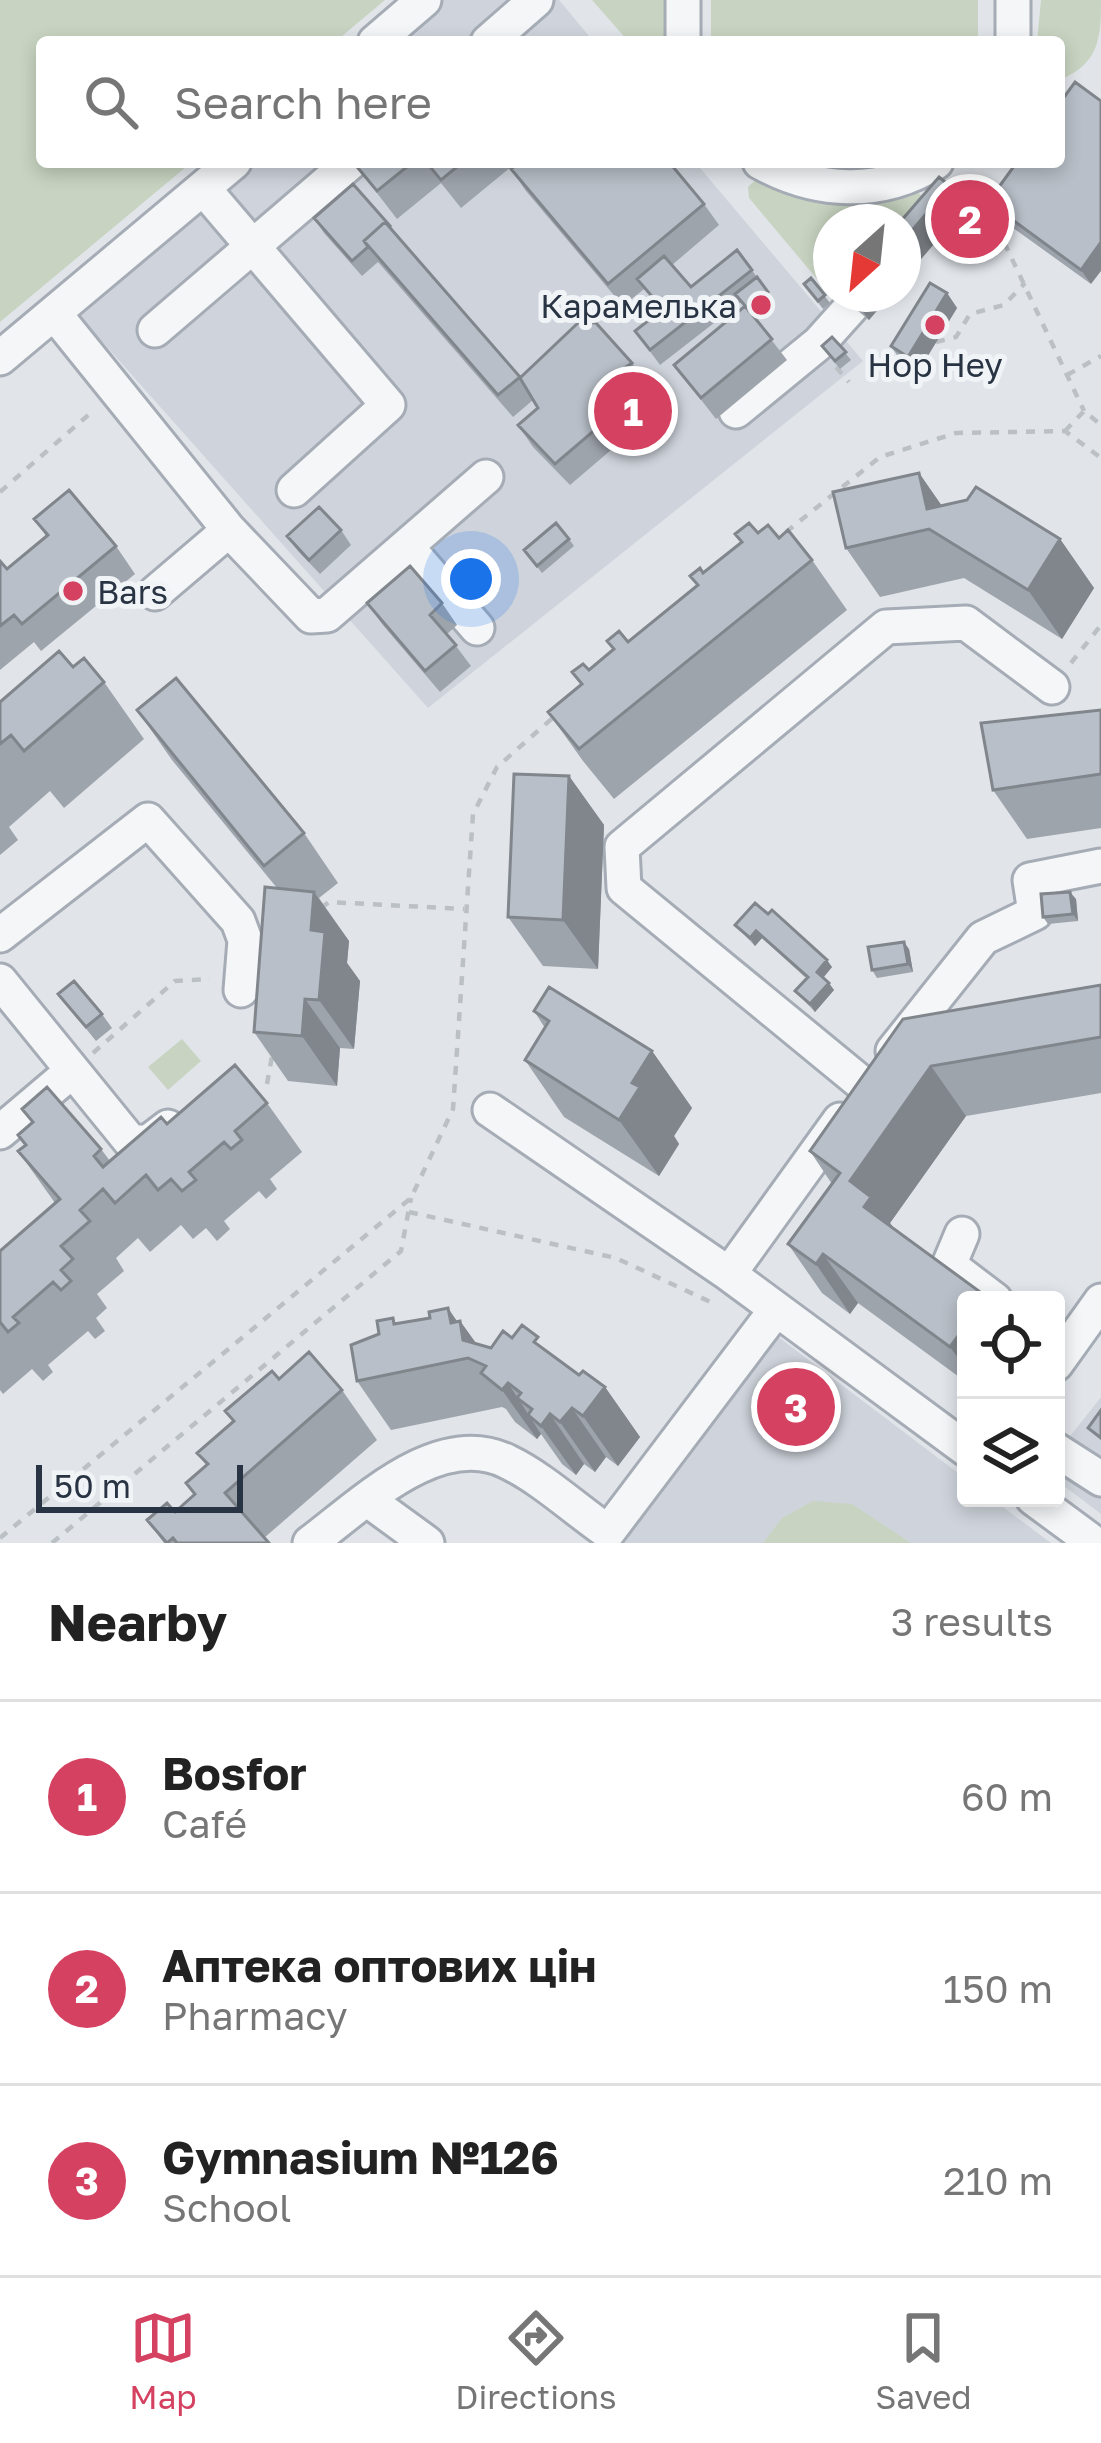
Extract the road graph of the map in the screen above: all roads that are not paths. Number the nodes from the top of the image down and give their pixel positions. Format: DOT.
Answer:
graph roads {
  1 [pos="424,0"];
  2 [pos="536,0"];
  3 [pos="683,0"];
  4 [pos="1013,0"];
  5 [pos="382,36"];
  6 [pos="495,36"];
  7 [pos="683,36"];
  8 [pos="1013,36"];
  9 [pos="227,168"];
  10 [pos="344,168"];
  11 [pos="774,168"];
  12 [pos="924,168"];
  13 [pos="203,188"];
  14 [pos="255,247"];
  15 [pos="847,312"];
  16 [pos="54,313"];
  17 [pos="155,331"];
  18 [pos="0,358"];
  19 [pos="736,411"];
  20 [pos="486,477"];
  21 [pos="294,490"];
  22 [pos="229,530"];
  23 [pos="407,547"];
  24 [pos="155,593"];
  25 [pos="477,628"];
  26 [pos="1052,687"];
  27 [pos="1101,866"];
  28 [pos="0,935"];
  29 [pos="0,981"];
  30 [pos="242,990"];
  31 [pos="71,1072"];
  32 [pos="866,1086"];
  33 [pos="490,1110"];
  34 [pos="172,1124"];
  35 [pos="0,1132"];
  36 [pos="962,1234"];
  37 [pos="729,1274"];
  38 [pos="983,1291"];
  39 [pos="1101,1301"];
  40 [pos="768,1306"];
  41 [pos="1065,1345"];
  42 [pos="957,1442"];
  43 [pos="1065,1456"];
  44 [pos="1101,1479"];
  45 [pos="368,1500"];
  46 [pos="1045,1507"];
  47 [pos="604,1538"];
  48 [pos="310,1543"];
  49 [pos="427,1543"];
  50 [pos="1094,1543"];
  1 -- 5 [label="street"];
  2 -- 6 [label="street"];
  3 -- 7 [label="street"];
  4 -- 8 [label="street"];
  9 -- 13 [label="street"];
  10 -- 14 [label="street"];
  11 -- 12 [label="street"];
  13 -- 14 [label="street"];
  13 -- 16 [label="street"];
  14 -- 17 [label="street"];
  14 -- 21 [label="street"];
  15 -- 19 [label="street"];
  16 -- 18 [label="street"];
  16 -- 22 [label="street"];
  20 -- 23 [label="street"];
  22 -- 23 [label="street"];
  22 -- 24 [label="street"];
  23 -- 25 [label="street"];
  26 -- 32 [label="street"];
  27 -- 32 [label="street"];
  28 -- 30 [label="street"];
  29 -- 31 [label="street"];
  31 -- 34 [label="street"];
  31 -- 35 [label="street"];
  32 -- 37 [label="street"];
  33 -- 37 [label="street"];
  36 -- 38 [label="street"];
  37 -- 40 [label="street"];
  39 -- 41 [label="street"];
  40 -- 42 [label="street"];
  40 -- 47 [label="street"];
  43 -- 44 [label="street"];
  45 -- 47 [label="street"];
  45 -- 48 [label="street"];
  45 -- 49 [label="street"];
  46 -- 50 [label="street"];
}
